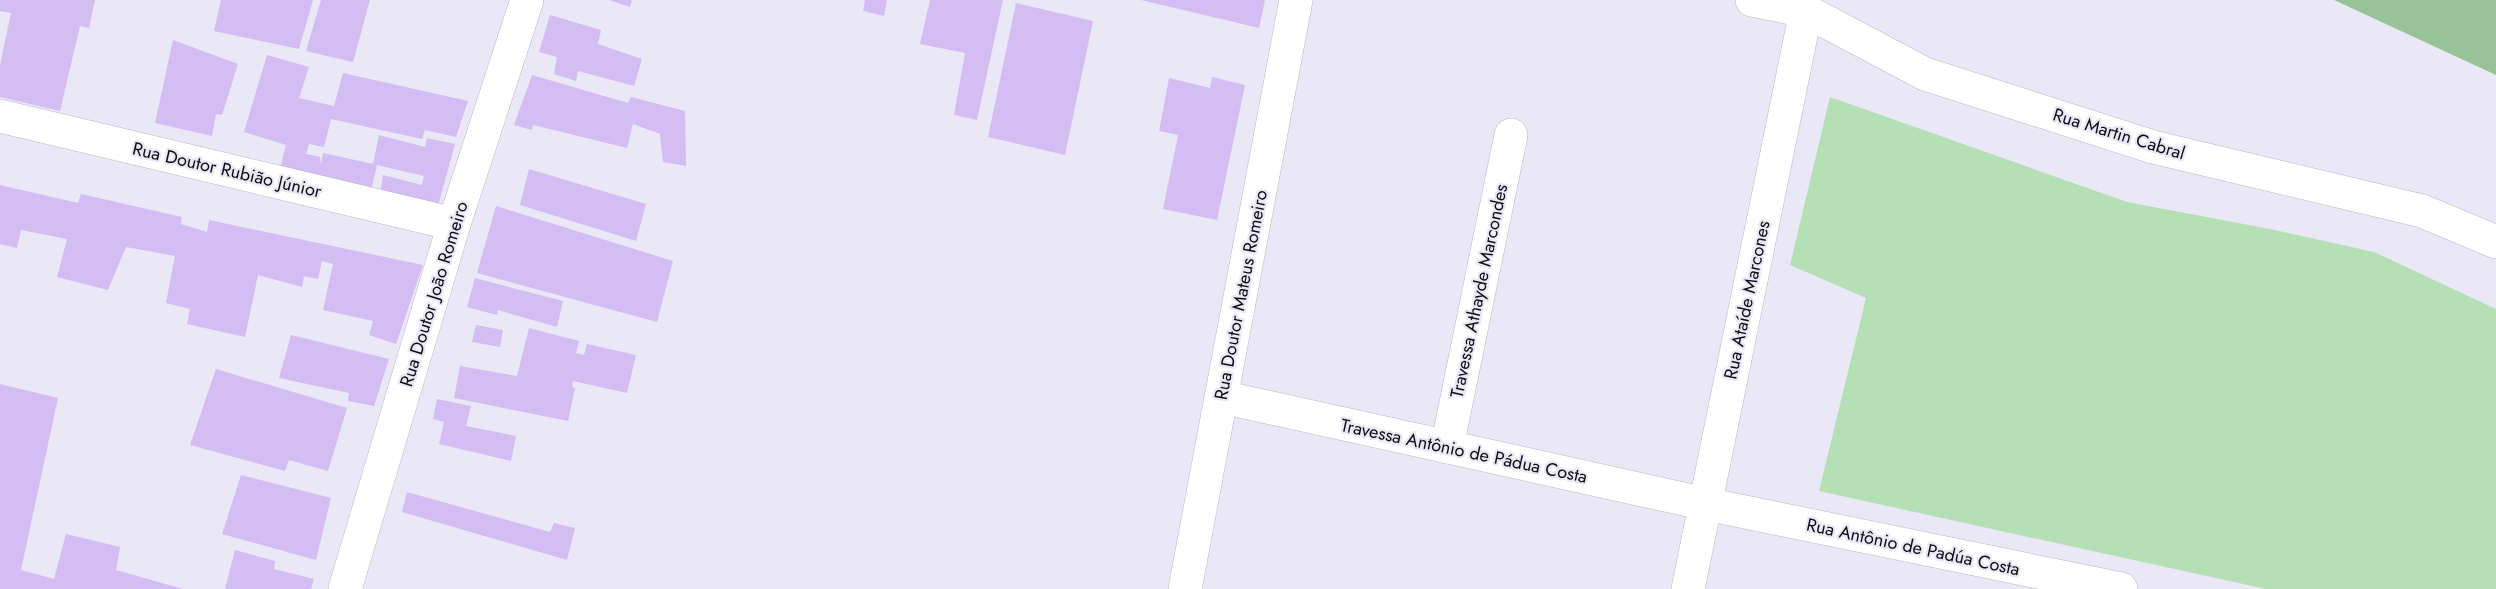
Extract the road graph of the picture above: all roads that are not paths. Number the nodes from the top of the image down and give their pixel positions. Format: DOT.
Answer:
graph roads {
  1 [pos="527,0"];
  2 [pos="1296,0"];
  3 [pos="1752,0"];
  4 [pos="1806,11"];
  5 [pos="0,116"];
  6 [pos="1511,135"];
  7 [pos="454,224"];
  8 [pos="2496,242"];
  9 [pos="1222,398"];
  10 [pos="1447,447"];
  11 [pos="1706,504"];
  12 [pos="345,589"];
  13 [pos="1185,589"];
  14 [pos="1688,589"];
  15 [pos="2121,589"];
  1 -- 7 [label="street, Rua Doutor João Romeiro"];
  2 -- 9 [label="street, Rua Doutor Mateus Romeiro"];
  3 -- 4 [label="street, Rua Martin Cabral"];
  4 -- 8 [label="street, Rua Martin Cabral"];
  4 -- 11 [label="street, Rua Ataíde Marcones"];
  5 -- 7 [label="street, Rua Doutor Rubião Júnior"];
  6 -- 10 [label="street, Travessa Athayde Marcondes"];
  7 -- 12 [label="street, Rua Doutor João Romeiro"];
  9 -- 10 [label="street, Travessa Antônio de Pádua Costa"];
  9 -- 13 [label="street, Rua Doutor Mateus Romeiro"];
  10 -- 11 [label="street, Travessa Antônio de Pádua Costa"];
  11 -- 14 [label="street, Rua Ataíde Marcones"];
  11 -- 15 [label="street, Rua Antônio de Padúa Costa"];
}
